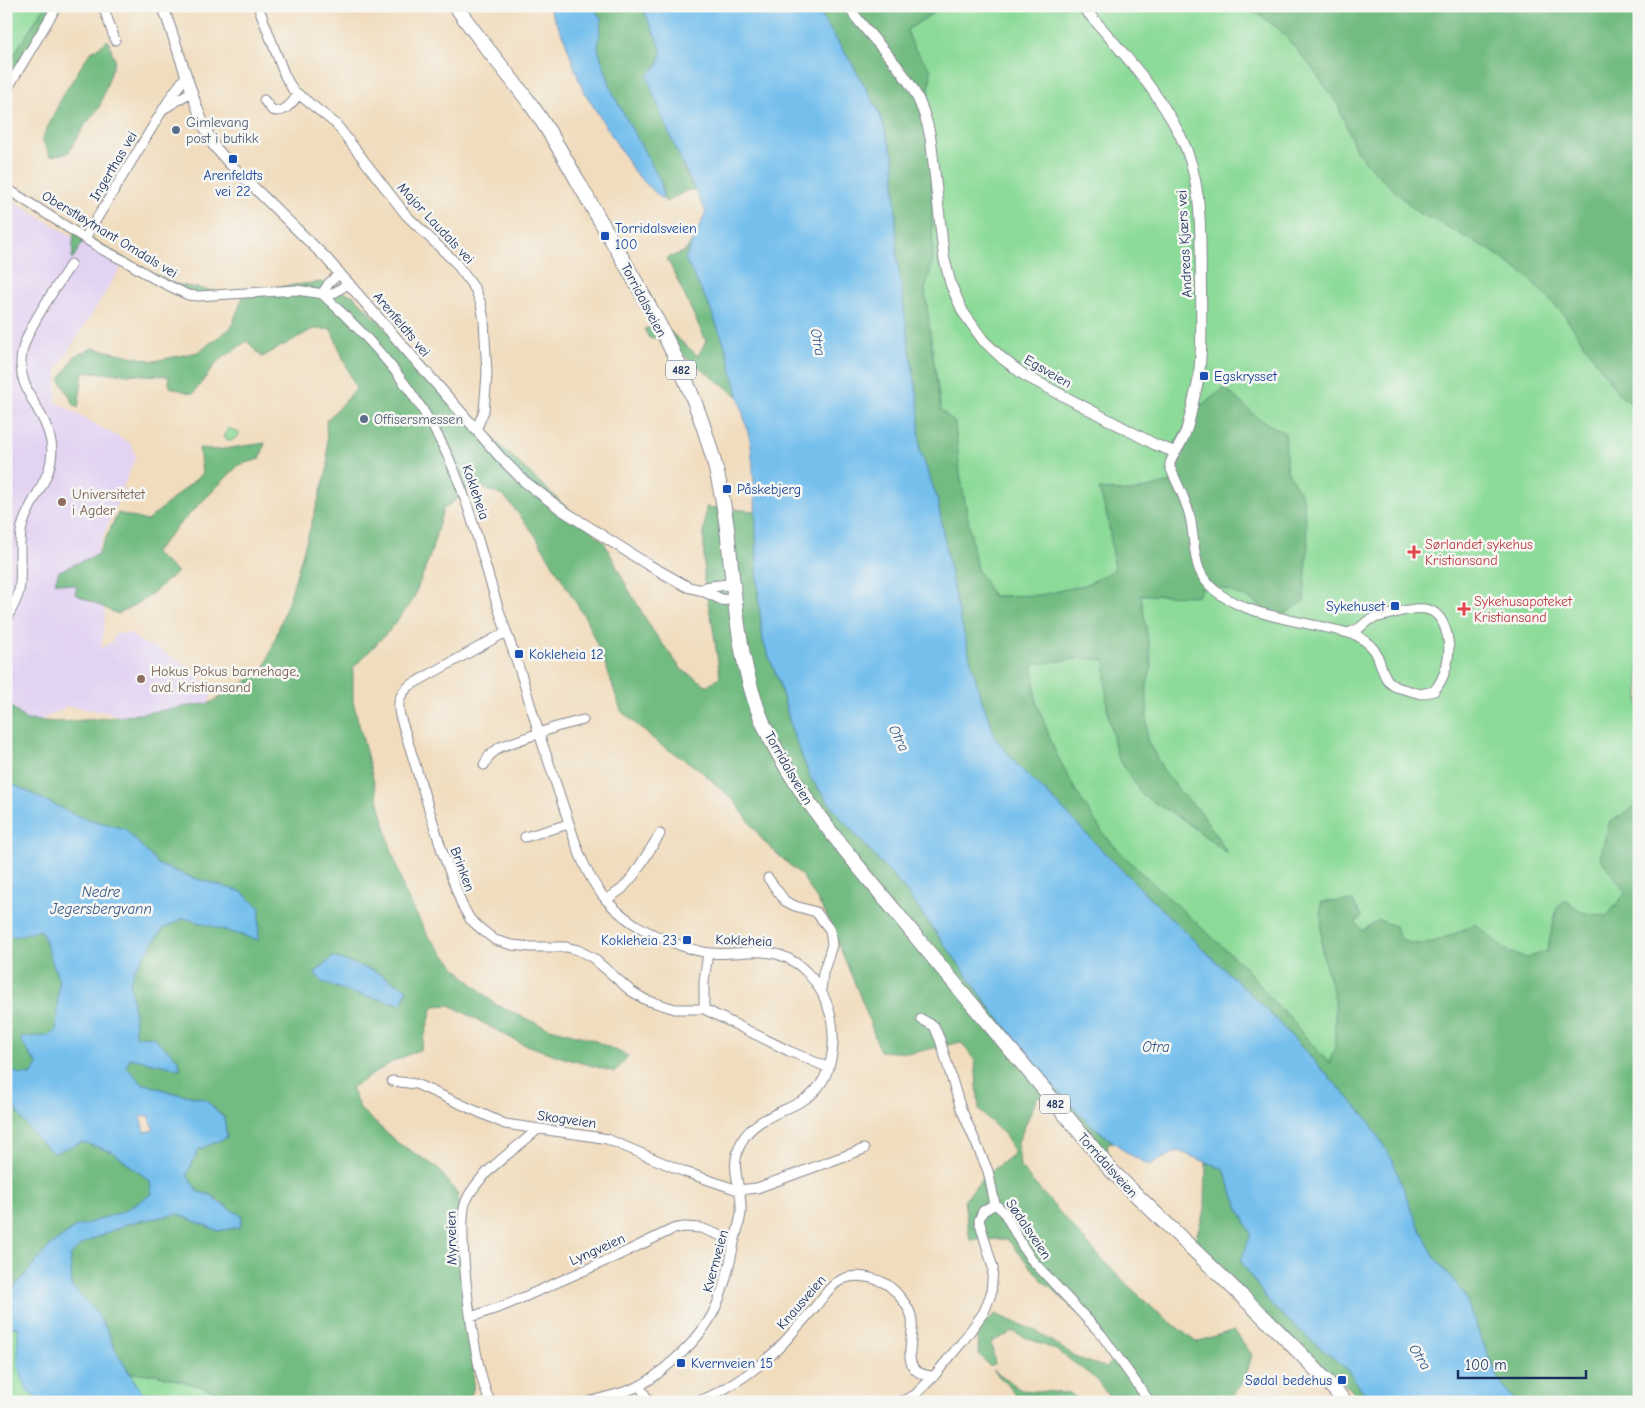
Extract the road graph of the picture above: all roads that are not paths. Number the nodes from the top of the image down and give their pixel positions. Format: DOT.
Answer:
graph roads {
  1 [pos="57,6"];
  2 [pos="103,6"];
  3 [pos="163,6"];
  4 [pos="258,6"];
  5 [pos="456,6"];
  6 [pos="848,6"];
  7 [pos="1082,6"];
  8 [pos="115,40"];
  9 [pos="186,76"];
  10 [pos="6,91"];
  11 [pos="192,91"];
  12 [pos="298,95"];
  13 [pos="264,100"];
  14 [pos="165,109"];
  15 [pos="6,188"];
  16 [pos="85,238"];
  17 [pos="71,264"];
  18 [pos="340,273"];
  19 [pos="349,283"];
  20 [pos="322,294"];
  21 [pos="476,430"];
  22 [pos="1174,452"];
  23 [pos="732,584"];
  24 [pos="701,590"];
  25 [pos="734,599"];
  26 [pos="6,619"];
  27 [pos="506,632"];
  28 [pos="1350,632"];
  29 [pos="583,720"];
  30 [pos="539,734"];
  31 [pos="484,766"];
  32 [pos="569,824"];
  33 [pos="660,834"];
  34 [pos="526,837"];
  35 [pos="768,878"];
  36 [pos="606,900"];
  37 [pos="708,953"];
  38 [pos="821,991"];
  39 [pos="704,1009"];
  40 [pos="921,1019"];
  41 [pos="829,1068"];
  42 [pos="392,1081"];
  43 [pos="538,1129"];
  44 [pos="864,1149"];
  45 [pos="738,1190"];
  46 [pos="995,1204"];
  47 [pos="733,1244"];
  48 [pos="471,1317"];
  49 [pos="934,1376"];
  50 [pos="640,1386"];
  51 [pos="492,1402"];
  52 [pos="588,1402"];
  53 [pos="648,1402"];
  54 [pos="697,1402"];
  55 [pos="901,1402"];
  56 [pos="1150,1402"];
  57 [pos="1345,1402"];
  1 -- 10 [label="street"];
  2 -- 8 [label="street"];
  3 -- 9 [label="street, Arenfeldts vei"];
  4 -- 12 [label="street, Major Laudals vei"];
  5 -- 23 [label="main road, Torridalsveien / 482"];
  6 -- 22 [label="street, Egsveien"];
  7 -- 22 [label="street, Andreas Kjærs vei"];
  9 -- 11 [label="street, Arenfeldts vei"];
  9 -- 14 [label="street, Ingerthas vei"];
  11 -- 14 [label="street, Ingerthas vei"];
  11 -- 18 [label="street, Arenfeldts vei"];
  12 -- 13 [label="street"];
  12 -- 21 [label="street, Major Laudals vei"];
  14 -- 16 [label="street, Ingerthas vei"];
  15 -- 16 [label="street, Oberstløytnant Omdals vei"];
  16 -- 20 [label="street, Oberstløytnant Omdals vei"];
  17 -- 26 [label="street"];
  18 -- 19 [label="street, Arenfeldts vei"];
  18 -- 20 [label="street"];
  19 -- 20 [label="street, Oberstløytnant Omdals vei"];
  19 -- 21 [label="street, Arenfeldts vei"];
  20 -- 27 [label="street, Kokleheia"];
  21 -- 24 [label="street, Arenfeldts vei"];
  22 -- 28 [label="street"];
  23 -- 24 [label="street"];
  23 -- 25 [label="main road, Torridalsveien / 482"];
  24 -- 25 [label="street, Arenfeldts vei"];
  25 -- 57 [label="main road, Torridalsveien / 482"];
  27 -- 30 [label="street, Kokleheia"];
  27 -- 39 [label="street, Brinken"];
  28 -- 28 [label="street"];
  29 -- 30 [label="street"];
  30 -- 31 [label="street"];
  30 -- 32 [label="street, Kokleheia"];
  32 -- 34 [label="street"];
  32 -- 36 [label="street, Kokleheia"];
  33 -- 36 [label="street"];
  35 -- 38 [label="street"];
  36 -- 37 [label="street, Kokleheia"];
  37 -- 38 [label="street, Kokleheia"];
  37 -- 39 [label="street"];
  38 -- 41 [label="street, Kokleheia"];
  39 -- 41 [label="street, Brinken"];
  40 -- 46 [label="street, Sødalsveien"];
  41 -- 45 [label="street, Kokleheia"];
  42 -- 43 [label="street, Skogveien"];
  43 -- 45 [label="street, Skogveien"];
  43 -- 48 [label="street, Myrveien"];
  44 -- 45 [label="street"];
  45 -- 47 [label="street, Kvernveien"];
  46 -- 49 [label="street"];
  46 -- 56 [label="street, Sødalsveien"];
  47 -- 48 [label="street, Lyngveien"];
  47 -- 50 [label="street, Kvernveien"];
  48 -- 51 [label="street"];
  49 -- 54 [label="street, Knausveien"];
  49 -- 55 [label="street"];
  50 -- 52 [label="street, Kvernveien"];
  50 -- 53 [label="street"];
}
